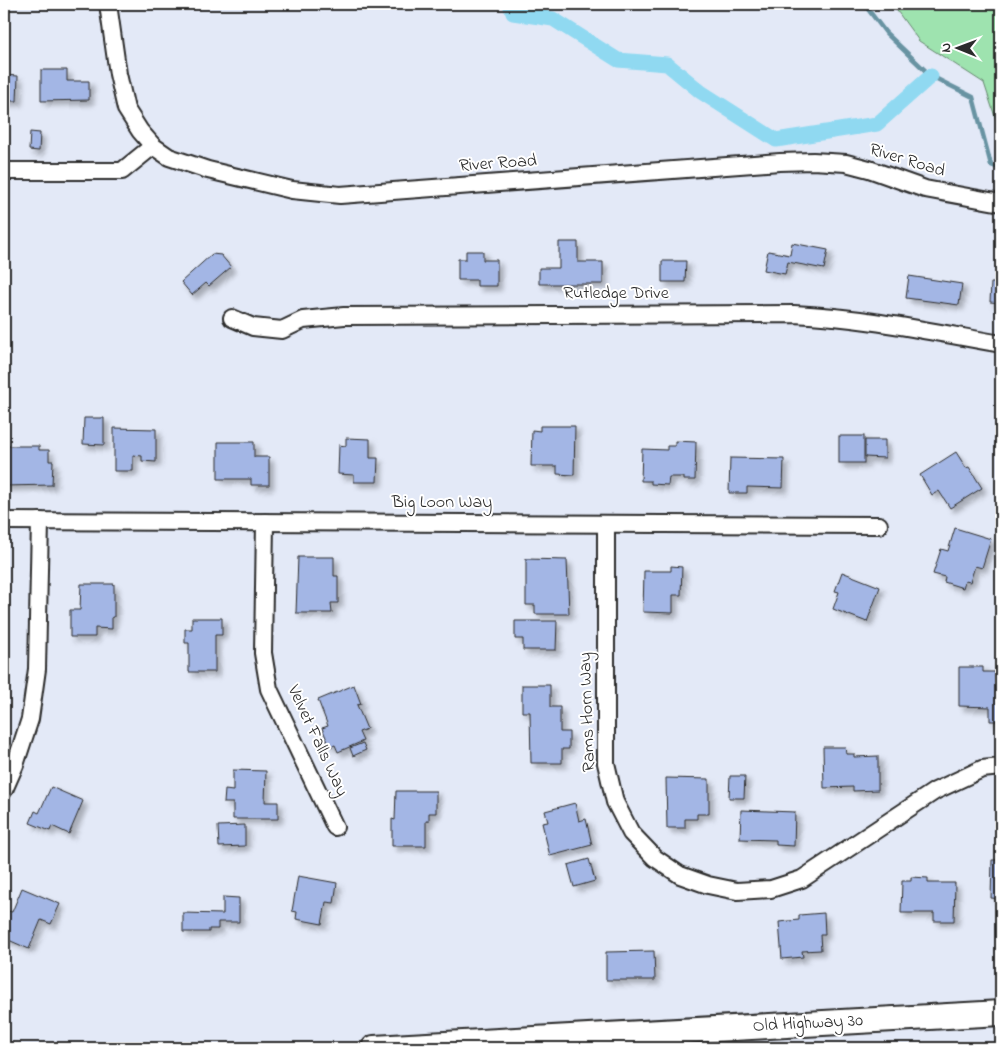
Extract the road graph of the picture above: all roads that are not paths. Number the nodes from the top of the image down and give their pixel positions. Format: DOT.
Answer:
graph roads {
  1 [pos="108,4"];
  2 [pos="154,146"];
  3 [pos="4,171"];
  4 [pos="1001,203"];
  5 [pos="232,318"];
  6 [pos="1001,344"];
  7 [pos="4,521"];
  8 [pos="40,521"];
  9 [pos="265,522"];
  10 [pos="606,524"];
  11 [pos="879,524"];
  12 [pos="1001,767"];
  13 [pos="4,790"];
  14 [pos="336,826"];
  15 [pos="1001,1013"];
  16 [pos="374,1048"];
  1 -- 2 [label="street, River Road"];
  2 -- 3 [label="street"];
  2 -- 4 [label="street, River Road"];
  5 -- 6 [label="street, Rutledge Drive"];
  7 -- 8 [label="street, Big Loon Way"];
  8 -- 9 [label="street, Big Loon Way"];
  8 -- 13 [label="street"];
  9 -- 10 [label="street, Big Loon Way"];
  9 -- 14 [label="street, Velvet Falls Way"];
  10 -- 11 [label="street, Big Loon Way"];
  10 -- 12 [label="street, Rams Horn Way"];
  15 -- 16 [label="street, Old Highway 30"];
}
